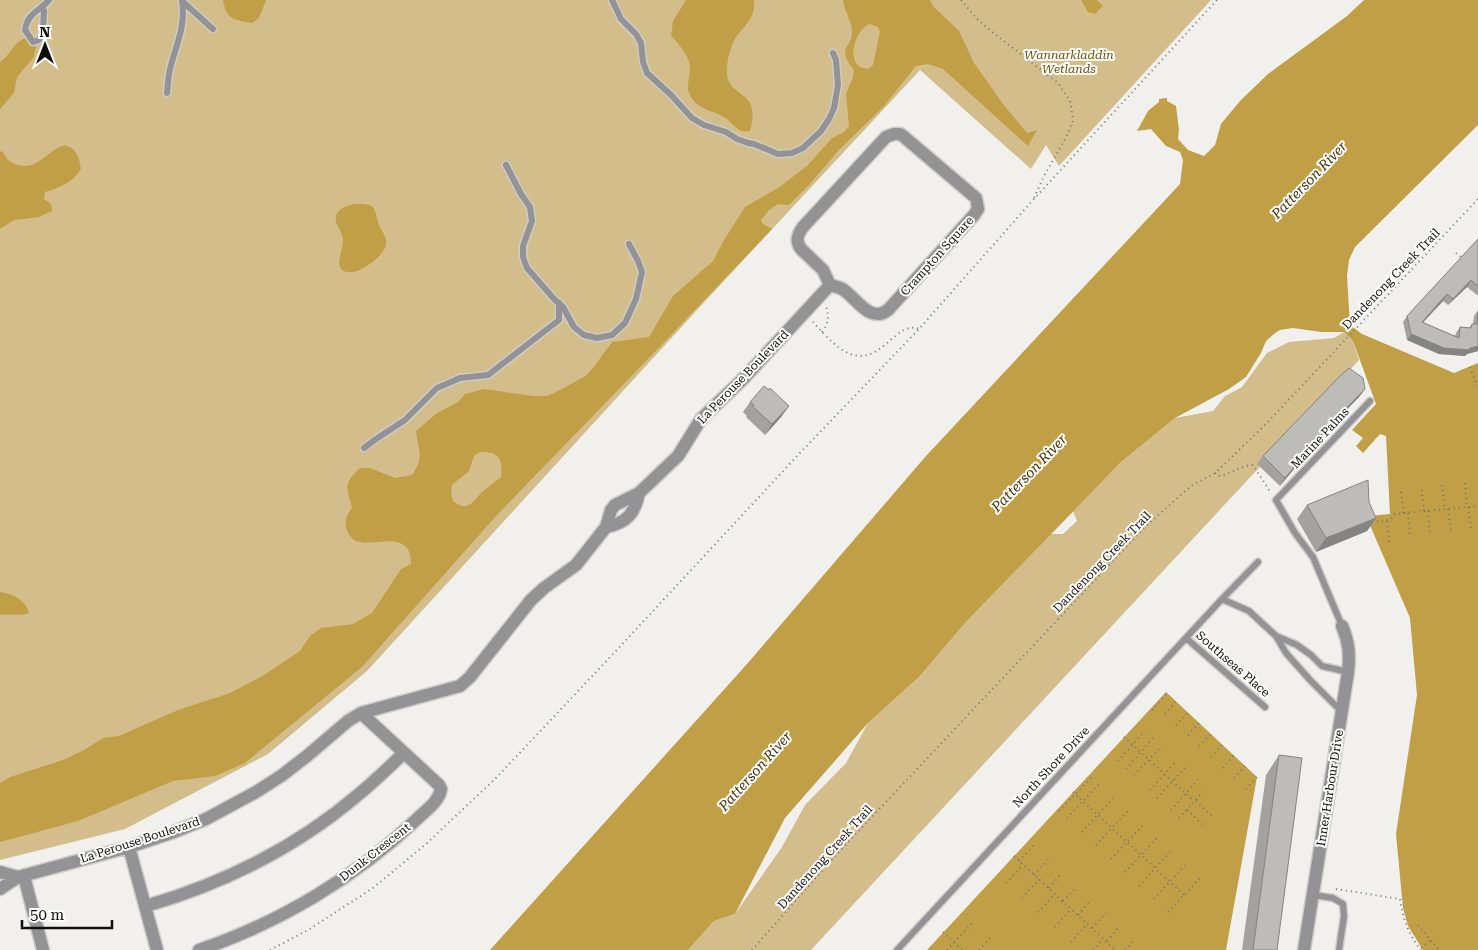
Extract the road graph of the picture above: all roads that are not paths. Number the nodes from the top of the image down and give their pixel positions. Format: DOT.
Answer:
graph roads {
  1 [pos="49,0"];
  2 [pos="182,0"];
  3 [pos="612,0"];
  4 [pos="44,10"];
  5 [pos="213,29"];
  6 [pos="833,53"];
  7 [pos="167,93"];
  8 [pos="506,165"];
  9 [pos="629,244"];
  10 [pos="830,285"];
  11 [pos="559,304"];
  12 [pos="1370,401"];
  13 [pos="364,448"];
  14 [pos="639,493"];
  15 [pos="606,527"];
  16 [pos="1258,562"];
  17 [pos="1222,599"];
  18 [pos="1342,626"];
  19 [pos="1276,636"];
  20 [pos="1186,638"];
  21 [pos="1348,672"];
  22 [pos="1265,707"];
  23 [pos="1342,711"];
  24 [pos="362,713"];
  25 [pos="404,753"];
  26 [pos="129,846"];
  27 [pos="0,872"];
  28 [pos="21,877"];
  29 [pos="0,889"];
  30 [pos="1313,890"];
  31 [pos="146,906"];
  32 [pos="43,950"];
  33 [pos="158,950"];
  34 [pos="199,950"];
  35 [pos="897,950"];
  36 [pos="1304,950"];
  37 [pos="1339,950"];
  1 -- 4 [label="lane"];
  2 -- 5 [label="lane"];
  2 -- 7 [label="lane"];
  3 -- 6 [label="lane"];
  8 -- 11 [label="lane"];
  9 -- 11 [label="lane"];
  10 -- 10 [label="street, Crampton Square"];
  10 -- 14 [label="street, La Perouse Boulevard"];
  11 -- 13 [label="lane"];
  12 -- 18 [label="lane, Marine Palms"];
  14 -- 15 [label="street, La Perouse Boulevard"];
  14 -- 15 [label="street, La Perouse Boulevard"];
  15 -- 24 [label="street, La Perouse Boulevard"];
  16 -- 17 [label="lane, North Shore Drive"];
  17 -- 19 [label="lane"];
  17 -- 20 [label="lane, North Shore Drive"];
  18 -- 21 [label="street, Inner Harbour Drive"];
  19 -- 21 [label="lane"];
  19 -- 23 [label="lane"];
  20 -- 22 [label="lane, Southseas Place"];
  20 -- 35 [label="lane, North Shore Drive"];
  21 -- 23 [label="street, Inner Harbour Drive"];
  23 -- 30 [label="street, Inner Harbour Drive"];
  24 -- 25 [label="street, Dunk Crescent"];
  24 -- 26 [label="street, La Perouse Boulevard"];
  25 -- 31 [label="street"];
  25 -- 34 [label="street, Dunk Crescent"];
  26 -- 28 [label="street, La Perouse Boulevard"];
  26 -- 31 [label="street"];
  27 -- 28 [label="street"];
  28 -- 29 [label="street, La Perouse Boulevard"];
  28 -- 32 [label="street"];
  30 -- 36 [label="street, Inner Harbour Drive"];
  30 -- 37 [label="lane"];
  31 -- 33 [label="street"];
}
